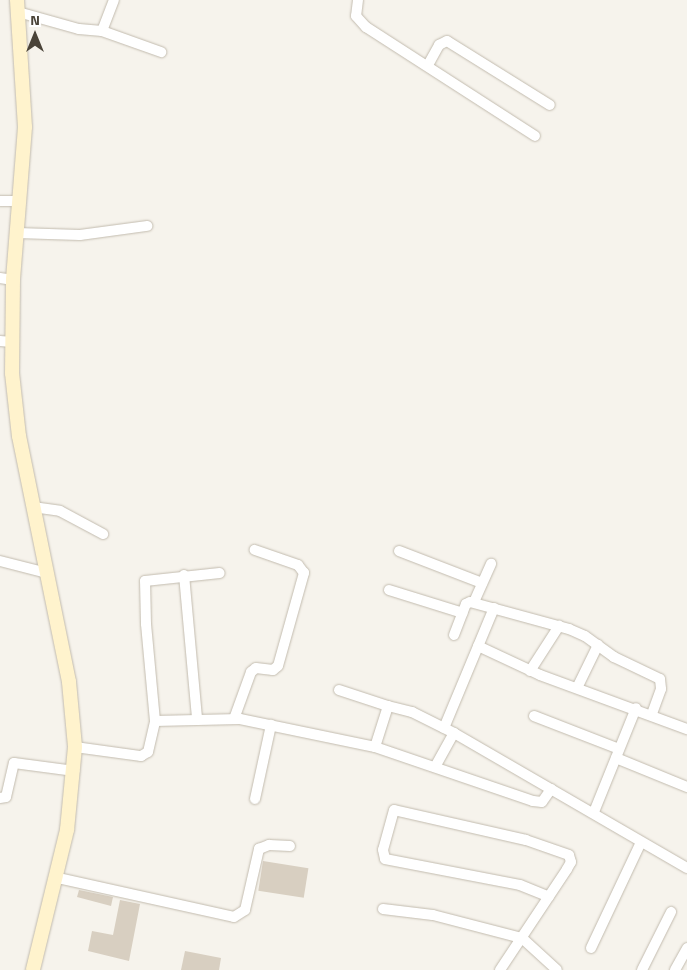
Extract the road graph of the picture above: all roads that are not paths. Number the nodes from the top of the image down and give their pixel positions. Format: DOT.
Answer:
graph roads {
  1 [pos="114,0"];
  2 [pos="358,0"];
  3 [pos="17,6"];
  4 [pos="102,31"];
  5 [pos="160,52"];
  6 [pos="428,65"];
  7 [pos="550,106"];
  8 [pos="534,136"];
  9 [pos="0,201"];
  10 [pos="18,201"];
  11 [pos="147,226"];
  12 [pos="17,233"];
  13 [pos="6,279"];
  14 [pos="6,341"];
  15 [pos="33,507"];
  16 [pos="103,534"];
  17 [pos="255,550"];
  18 [pos="399,551"];
  19 [pos="0,561"];
  20 [pos="491,564"];
  21 [pos="48,573"];
  22 [pos="220,573"];
  23 [pos="184,575"];
  24 [pos="482,583"];
  25 [pos="389,590"];
  26 [pos="474,602"];
  27 [pos="494,608"];
  28 [pos="463,613"];
  29 [pos="559,626"];
  30 [pos="454,635"];
  31 [pos="598,645"];
  32 [pos="478,646"];
  33 [pos="530,671"];
  34 [pos="577,688"];
  35 [pos="339,690"];
  36 [pos="388,706"];
  37 [pos="636,708"];
  38 [pos="652,714"];
  39 [pos="534,716"];
  40 [pos="197,719"];
  41 [pos="234,719"];
  42 [pos="155,721"];
  43 [pos="271,725"];
  44 [pos="444,728"];
  45 [pos="687,729"];
  46 [pos="454,733"];
  47 [pos="75,747"];
  48 [pos="375,747"];
  49 [pos="617,753"];
  50 [pos="435,767"];
  51 [pos="74,771"];
  52 [pos="687,787"];
  53 [pos="551,789"];
  54 [pos="0,798"];
  55 [pos="256,799"];
  56 [pos="594,812"];
  57 [pos="641,842"];
  58 [pos="290,846"];
  59 [pos="687,868"];
  60 [pos="58,878"];
  61 [pos="549,897"];
  62 [pos="383,909"];
  63 [pos="671,912"];
  64 [pos="522,938"];
  65 [pos="590,948"];
  66 [pos="687,948"];
  67 [pos="33,970"];
  68 [pos="500,970"];
  69 [pos="557,970"];
  70 [pos="642,970"];
  71 [pos="675,970"];
  1 -- 4 [label="street"];
  2 -- 6 [label="street"];
  3 -- 4 [label="street"];
  3 -- 10 [label="street"];
  4 -- 5 [label="street"];
  6 -- 7 [label="street"];
  6 -- 8 [label="street"];
  9 -- 10 [label="street"];
  10 -- 12 [label="street"];
  11 -- 12 [label="street"];
  12 -- 13 [label="street"];
  13 -- 14 [label="street"];
  14 -- 15 [label="street"];
  15 -- 16 [label="street"];
  15 -- 21 [label="street"];
  17 -- 41 [label="street"];
  18 -- 24 [label="street"];
  19 -- 21 [label="street"];
  20 -- 24 [label="street"];
  21 -- 47 [label="street"];
  22 -- 23 [label="street"];
  23 -- 40 [label="street"];
  23 -- 42 [label="street"];
  24 -- 26 [label="street"];
  25 -- 28 [label="street"];
  26 -- 27 [label="street"];
  26 -- 28 [label="street"];
  27 -- 29 [label="street"];
  27 -- 32 [label="street"];
  28 -- 30 [label="street"];
  29 -- 31 [label="street"];
  29 -- 33 [label="street"];
  31 -- 34 [label="street"];
  31 -- 38 [label="street"];
  32 -- 33 [label="street"];
  32 -- 44 [label="street"];
  33 -- 34 [label="street"];
  34 -- 37 [label="street"];
  35 -- 36 [label="street"];
  36 -- 44 [label="street"];
  36 -- 48 [label="street"];
  37 -- 38 [label="street"];
  37 -- 49 [label="street"];
  38 -- 45 [label="street"];
  39 -- 49 [label="street"];
  40 -- 41 [label="street"];
  40 -- 42 [label="street"];
  41 -- 43 [label="street"];
  42 -- 47 [label="street"];
  43 -- 48 [label="street"];
  43 -- 55 [label="street"];
  44 -- 46 [label="street"];
  46 -- 50 [label="street"];
  46 -- 53 [label="street"];
  47 -- 51 [label="street"];
  48 -- 50 [label="street"];
  49 -- 52 [label="street"];
  49 -- 56 [label="street"];
  50 -- 53 [label="street"];
  51 -- 54 [label="street"];
  51 -- 60 [label="street"];
  53 -- 56 [label="street"];
  56 -- 57 [label="street"];
  57 -- 59 [label="street"];
  57 -- 65 [label="street"];
  58 -- 60 [label="street"];
  60 -- 67 [label="street"];
  61 -- 61 [label="street"];
  61 -- 64 [label="street"];
  62 -- 64 [label="street"];
  63 -- 70 [label="street"];
  64 -- 68 [label="street"];
  64 -- 69 [label="street"];
  66 -- 71 [label="street"];
}
